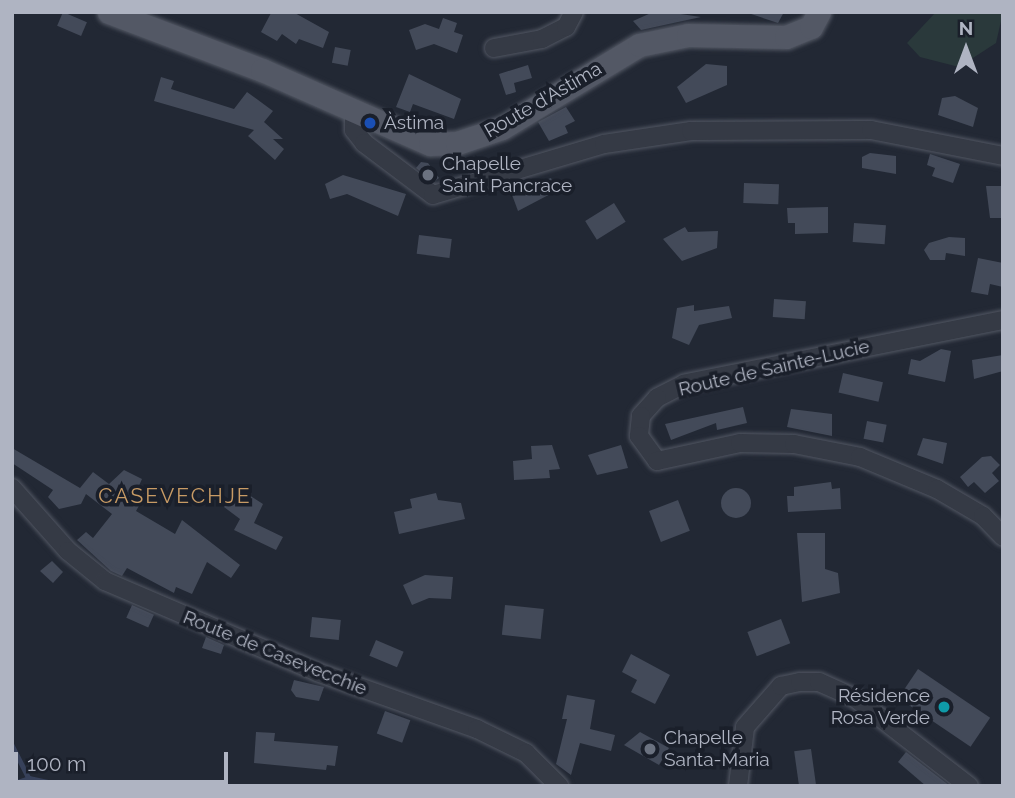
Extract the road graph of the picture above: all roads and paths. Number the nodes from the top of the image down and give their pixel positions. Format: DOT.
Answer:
graph roads {
  1 [pos="109,12"];
  2 [pos="575,12"];
  3 [pos="819,12"];
  4 [pos="494,48"];
  5 [pos="354,111"];
  6 [pos="1003,156"];
  7 [pos="1003,320"];
  8 [pos="12,488"];
  9 [pos="1003,537"];
  10 [pos="559,786"];
  11 [pos="738,786"];
  12 [pos="969,786"];
  1 -- 5 [label="main road, Route d'Astima"];
  2 -- 4 [label="street"];
  3 -- 5 [label="main road, Route d'Astima"];
  5 -- 6 [label="street"];
  7 -- 9 [label="street, Route de Sainte-Lucie"];
  8 -- 10 [label="street, Route de Casevecchie"];
  11 -- 12 [label="street"];
}
